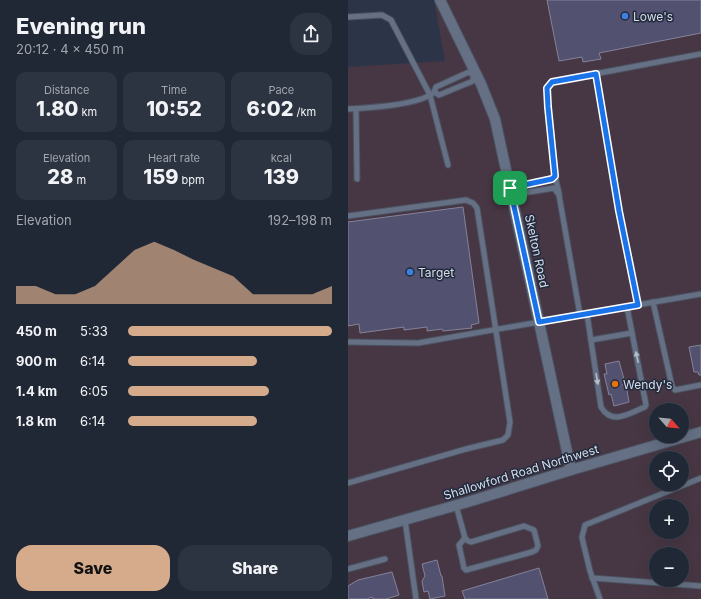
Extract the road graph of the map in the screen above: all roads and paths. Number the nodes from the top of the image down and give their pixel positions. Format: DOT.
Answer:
graph roads {
  1 [pos="440,0"];
  2 [pos="348,17"];
  3 [pos="701,54"];
  4 [pos="475,74"];
  5 [pos="596,74"];
  6 [pos="453,79"];
  7 [pos="456,88"];
  8 [pos="432,94"];
  9 [pos="348,109"];
  10 [pos="356,109"];
  11 [pos="448,165"];
  12 [pos="555,176"];
  13 [pos="358,180"];
  14 [pos="510,192"];
  15 [pos="559,194"];
  16 [pos="348,216"];
  17 [pos="701,294"];
  18 [pos="653,302"];
  19 [pos="638,305"];
  20 [pos="627,307"];
  21 [pos="587,314"];
  22 [pos="580,315"];
  23 [pos="539,322"];
  24 [pos="495,330"];
  25 [pos="632,333"];
  26 [pos="591,340"];
  27 [pos="348,342"];
  28 [pos="701,385"];
  29 [pos="701,432"];
  30 [pos="571,470"];
  31 [pos="701,478"];
  32 [pos="348,483"];
  33 [pos="456,505"];
  34 [pos="404,520"];
  35 [pos="348,536"];
  36 [pos="464,538"];
  37 [pos="385,558"];
  38 [pos="348,569"];
  39 [pos="592,578"];
  40 [pos="701,586"];
  41 [pos="416,599"];
  42 [pos="600,599"];
  1 -- 4 [label="street, Skelton Road"];
  2 -- 8 [label="lane"];
  3 -- 5 [label="lane"];
  4 -- 6 [label="lane"];
  4 -- 7 [label="lane"];
  4 -- 14 [label="street, Skelton Road"];
  5 -- 12 [label="lane"];
  5 -- 19 [label="lane"];
  6 -- 7 [label="lane"];
  6 -- 8 [label="lane"];
  7 -- 8 [label="lane"];
  8 -- 10 [label="lane"];
  8 -- 11 [label="lane"];
  9 -- 10 [label="lane"];
  10 -- 13 [label="lane"];
  12 -- 14 [label="lane"];
  12 -- 15 [label="lane"];
  14 -- 15 [label="lane"];
  14 -- 23 [label="street, Skelton Road"];
  15 -- 22 [label="lane"];
  16 -- 24 [label="lane"];
  17 -- 18 [label="lane"];
  18 -- 19 [label="lane"];
  18 -- 28 [label="lane"];
  19 -- 20 [label="lane"];
  20 -- 21 [label="lane"];
  20 -- 25 [label="lane"];
  21 -- 22 [label="lane"];
  21 -- 26 [label="lane"];
  22 -- 23 [label="lane"];
  23 -- 24 [label="lane"];
  23 -- 30 [label="street, Skelton Road"];
  24 -- 27 [label="lane"];
  24 -- 32 [label="lane"];
  25 -- 26 [label="lane"];
  26 -- 25 [label="lane, one-way"];
  29 -- 30 [label="street, Shallowford Road Northwest"];
  30 -- 33 [label="street, Shallowford Road Northwest"];
  31 -- 39 [label="lane"];
  33 -- 34 [label="street, Shallowford Road Northwest"];
  33 -- 36 [label="lane"];
  34 -- 35 [label="street, Shallowford Road Northwest"];
  34 -- 41 [label="lane"];
  36 -- 36 [label="lane"];
  37 -- 38 [label="lane"];
  39 -- 40 [label="lane"];
  39 -- 42 [label="lane"];
}
